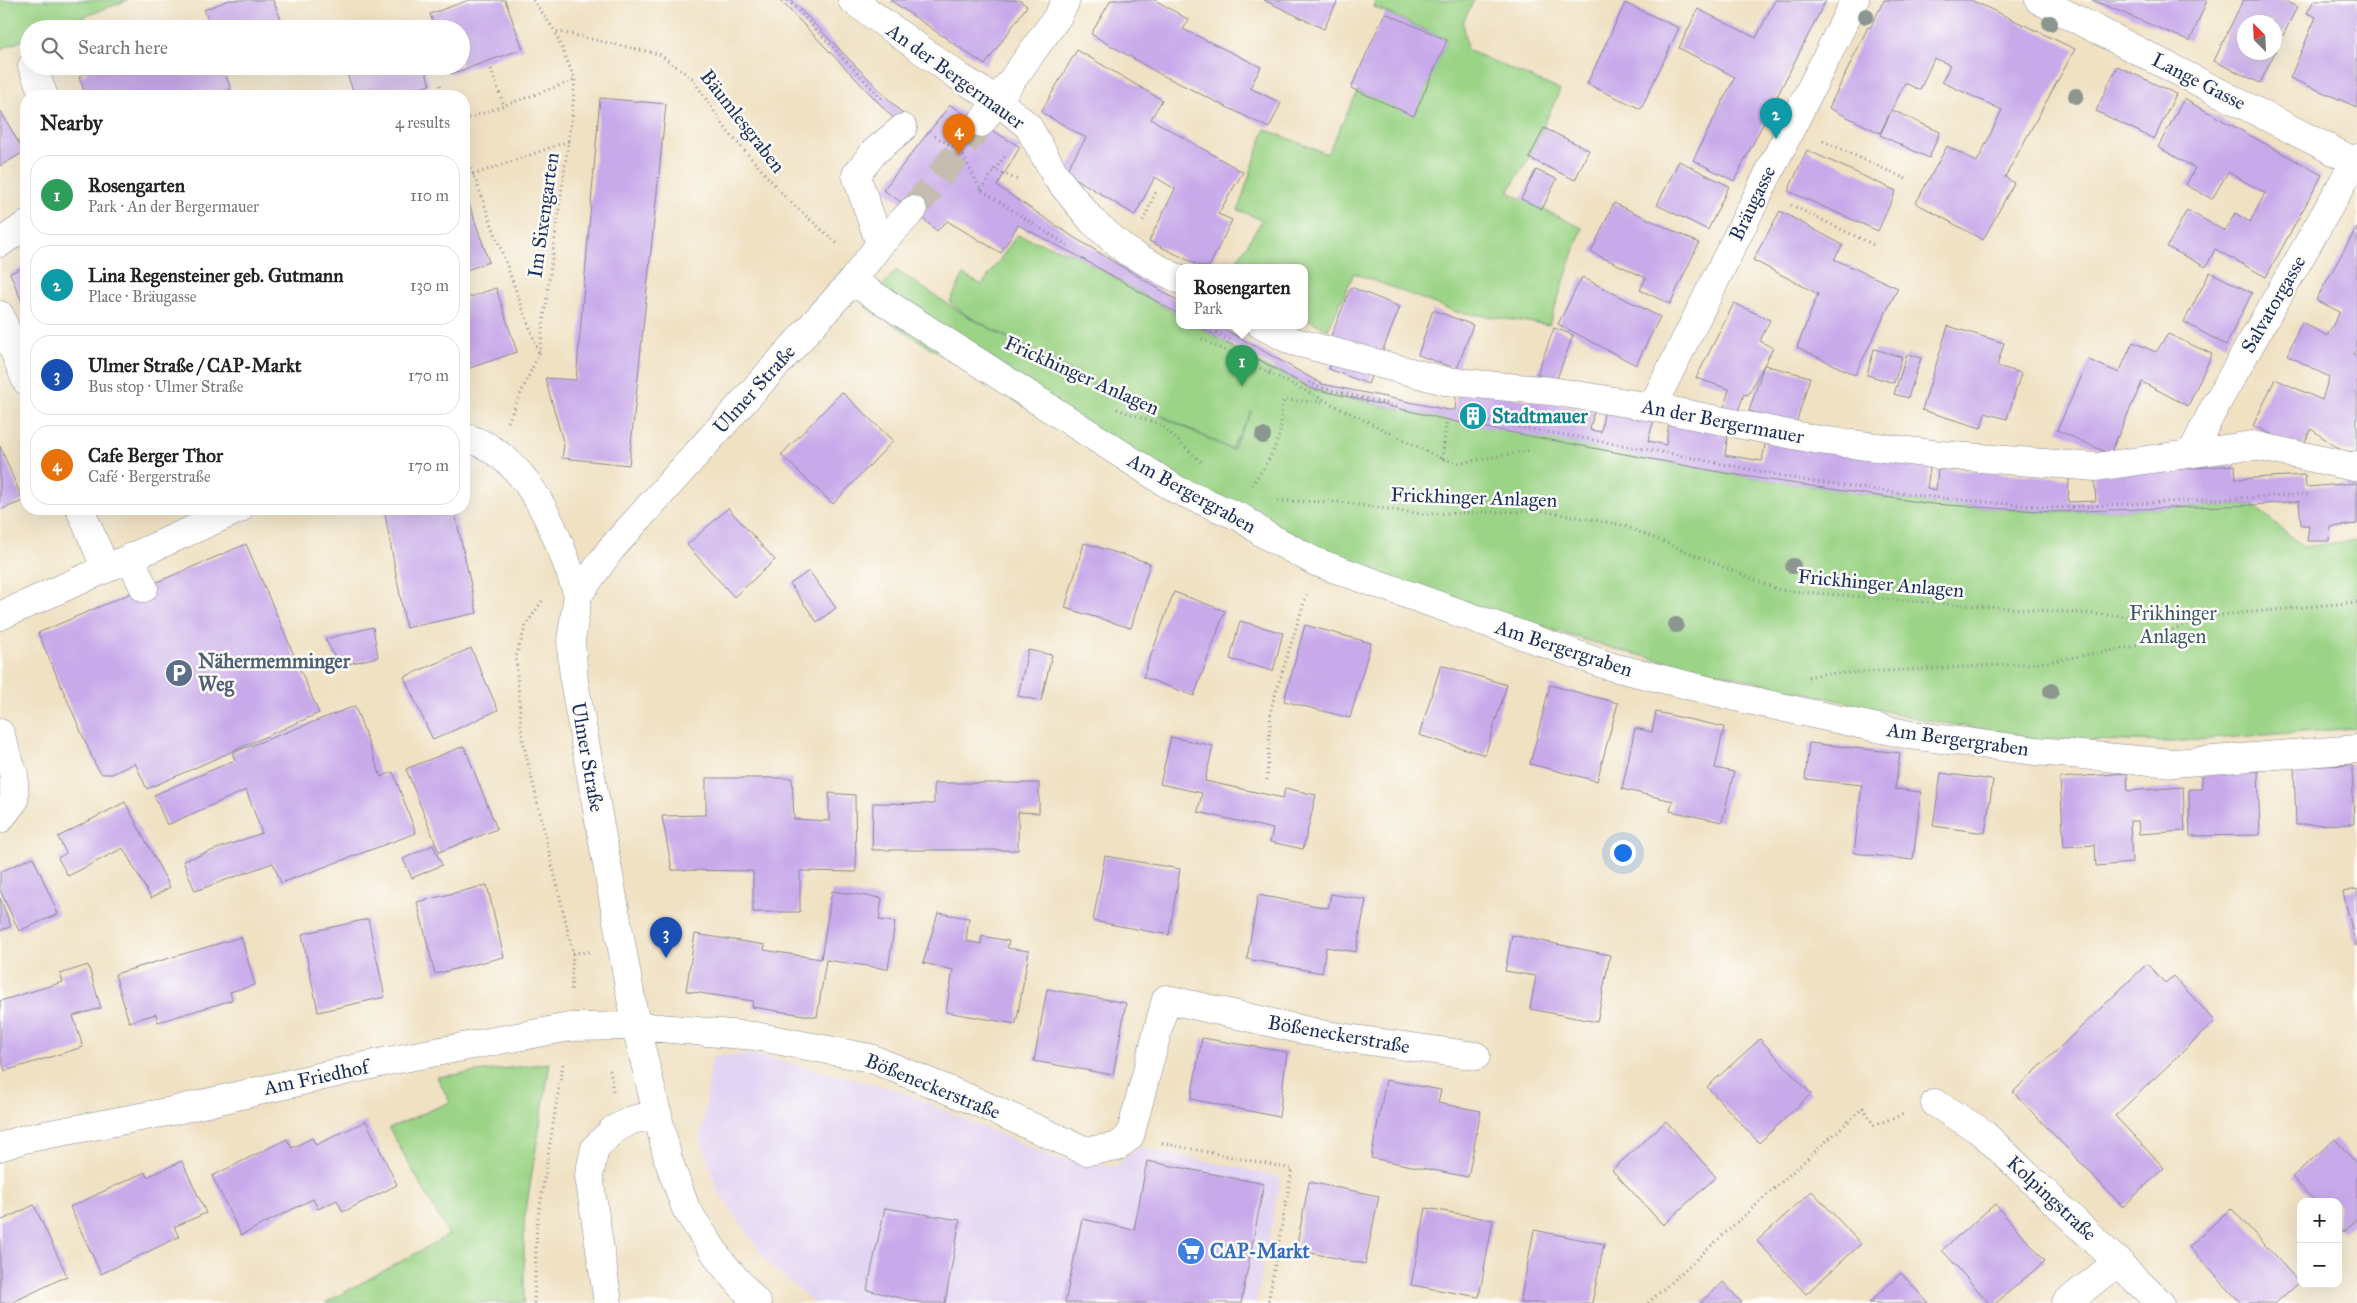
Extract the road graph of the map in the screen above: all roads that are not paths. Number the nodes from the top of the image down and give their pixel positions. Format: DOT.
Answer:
graph roads {
  1 [pos="852,0"];
  2 [pos="1066,0"];
  3 [pos="1855,0"];
  4 [pos="2039,0"];
  5 [pos="35,75"];
  6 [pos="42,90"];
  7 [pos="998,101"];
  8 [pos="981,123"];
  9 [pos="903,128"];
  10 [pos="2356,161"];
  11 [pos="913,210"];
  12 [pos="20,230"];
  13 [pos="0,243"];
  14 [pos="880,244"];
  15 [pos="858,273"];
  16 [pos="1176,278"];
  17 [pos="0,315"];
  18 [pos="1269,329"];
  19 [pos="20,366"];
  20 [pos="1652,407"];
  21 [pos="470,440"];
  22 [pos="2192,452"];
  23 [pos="2357,466"];
  24 [pos="83,515"];
  25 [pos="226,515"];
  26 [pos="130,558"];
  27 [pos="106,569"];
  28 [pos="144,588"];
  29 [pos="578,595"];
  30 [pos="0,616"];
  31 [pos="0,733"];
  32 [pos="2357,749"];
  33 [pos="0,819"];
  34 [pos="636,1026"];
  35 [pos="1476,1056"];
  36 [pos="1934,1103"];
  37 [pos="658,1114"];
  38 [pos="0,1147"];
  39 [pos="2119,1261"];
  40 [pos="608,1303"];
  41 [pos="757,1303"];
  42 [pos="2066,1303"];
  43 [pos="2160,1303"];
  1 -- 7 [label="street, An der Bergermauer"];
  2 -- 7 [label="street"];
  3 -- 20 [label="street, Bräugasse"];
  4 -- 10 [label="street, Lange Gasse"];
  5 -- 6 [label="street"];
  7 -- 8 [label="street"];
  7 -- 16 [label="street, An der Bergermauer"];
  9 -- 14 [label="street"];
  10 -- 22 [label="street, Salvatorgasse"];
  11 -- 14 [label="street, Ulmer Straße"];
  12 -- 13 [label="street"];
  14 -- 15 [label="street, Ulmer Straße"];
  15 -- 29 [label="street, Ulmer Straße"];
  15 -- 32 [label="street, Am Bergergraben"];
  17 -- 19 [label="street"];
  18 -- 20 [label="street, An der Bergermauer"];
  20 -- 22 [label="street, An der Bergermauer"];
  21 -- 29 [label="street"];
  22 -- 23 [label="street, An der Bergermauer"];
  24 -- 27 [label="street"];
  25 -- 26 [label="street"];
  26 -- 27 [label="street"];
  26 -- 28 [label="street"];
  27 -- 30 [label="street"];
  29 -- 34 [label="street, Ulmer Straße"];
  31 -- 33 [label="street"];
  34 -- 35 [label="street, Bößeneckerstraße"];
  34 -- 37 [label="street, Ulmer Straße"];
  34 -- 38 [label="street, Am Friedhof"];
  36 -- 39 [label="street, Kolpingstraße"];
  37 -- 40 [label="street"];
  37 -- 41 [label="street, Ulmer Straße"];
  39 -- 42 [label="street"];
  39 -- 43 [label="street, Kolpingstraße"];
}
